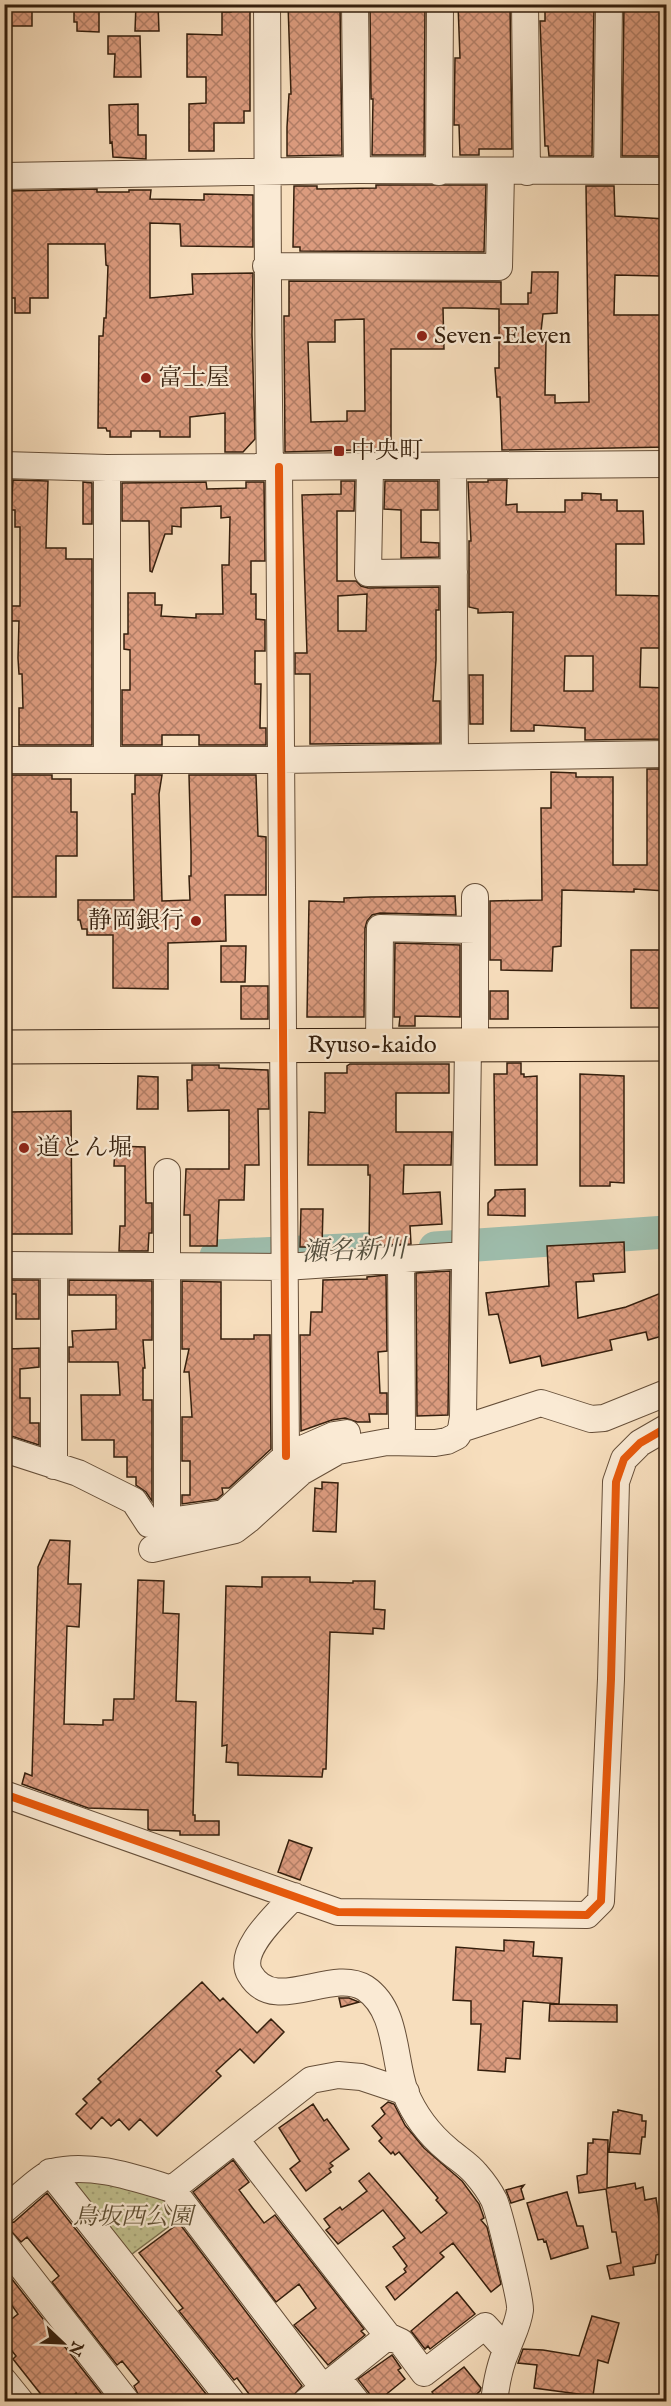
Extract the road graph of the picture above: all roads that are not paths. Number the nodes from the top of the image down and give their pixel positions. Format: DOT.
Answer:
graph roads {
  1 [pos="267,4"];
  2 [pos="355,4"];
  3 [pos="440,4"];
  4 [pos="525,4"];
  5 [pos="609,4"];
  6 [pos="357,170"];
  7 [pos="269,171"];
  8 [pos="607,171"];
  9 [pos="666,171"];
  10 [pos="439,172"];
  11 [pos="501,172"];
  12 [pos="527,172"];
  13 [pos="4,176"];
  14 [pos="266,266"];
  15 [pos="666,464"];
  16 [pos="4,465"];
  17 [pos="453,466"];
  18 [pos="274,467"];
  19 [pos="370,467"];
  20 [pos="107,468"];
  21 [pos="454,572"];
  22 [pos="666,754"];
  23 [pos="455,756"];
  24 [pos="4,759"];
  25 [pos="107,760"];
  26 [pos="280,760"];
  27 [pos="475,897"];
  28 [pos="475,930"];
  29 [pos="666,1044"];
  30 [pos="380,1045"];
  31 [pos="472,1045"];
  32 [pos="284,1046"];
  33 [pos="4,1047"];
  34 [pos="167,1172"];
  35 [pos="465,1255"];
  36 [pos="401,1259"];
  37 [pos="4,1265"];
  38 [pos="54,1266"];
  39 [pos="166,1266"];
  40 [pos="285,1267"];
  41 [pos="666,1393"];
  42 [pos="462,1423"];
  43 [pos="402,1426"];
  44 [pos="666,1428"];
  45 [pos="4,1449"];
  46 [pos="286,1456"];
  47 [pos="54,1466"];
  48 [pos="167,1522"];
  49 [pos="152,1550"];
  50 [pos="4,1794"];
  51 [pos="294,1896"];
  52 [pos="405,2092"];
  53 [pos="236,2140"];
  54 [pos="50,2172"];
  55 [pos="172,2189"];
  56 [pos="4,2210"];
  57 [pos="4,2244"];
  58 [pos="388,2336"];
  59 [pos="506,2349"];
  60 [pos="4,2381"];
  61 [pos="322,2389"];
  62 [pos="21,2402"];
  63 [pos="127,2402"];
  64 [pos="232,2402"];
  65 [pos="357,2402"];
  66 [pos="494,2402"];
  1 -- 7 [label="street"];
  2 -- 6 [label="street"];
  3 -- 10 [label="street"];
  4 -- 12 [label="street"];
  5 -- 8 [label="street"];
  6 -- 7 [label="street"];
  6 -- 10 [label="street"];
  7 -- 13 [label="street"];
  7 -- 14 [label="street"];
  8 -- 9 [label="street"];
  8 -- 12 [label="street"];
  10 -- 11 [label="street"];
  11 -- 12 [label="street"];
  11 -- 14 [label="street"];
  14 -- 18 [label="street"];
  15 -- 17 [label="street"];
  16 -- 20 [label="street"];
  17 -- 19 [label="street"];
  17 -- 21 [label="street"];
  18 -- 19 [label="street"];
  18 -- 20 [label="street"];
  18 -- 26 [label="street"];
  19 -- 21 [label="street"];
  20 -- 25 [label="street"];
  21 -- 23 [label="street"];
  22 -- 23 [label="street"];
  23 -- 26 [label="street"];
  24 -- 25 [label="street"];
  25 -- 26 [label="street"];
  26 -- 32 [label="street"];
  27 -- 28 [label="street"];
  28 -- 30 [label="street"];
  28 -- 31 [label="street"];
  29 -- 31 [label="main road, Ryuso-kaido"];
  30 -- 31 [label="main road, Ryuso-kaido"];
  30 -- 32 [label="main road, Ryuso-kaido"];
  31 -- 35 [label="street"];
  32 -- 33 [label="main road, Ryuso-kaido"];
  32 -- 40 [label="street"];
  34 -- 39 [label="street"];
  35 -- 36 [label="street"];
  35 -- 42 [label="street"];
  36 -- 40 [label="street"];
  36 -- 43 [label="street"];
  37 -- 38 [label="street"];
  38 -- 39 [label="street"];
  38 -- 47 [label="street"];
  39 -- 40 [label="street"];
  39 -- 48 [label="street"];
  40 -- 46 [label="street"];
  41 -- 42 [label="street"];
  42 -- 43 [label="street"];
  42 -- 49 [label="street"];
  43 -- 46 [label="street"];
  44 -- 51 [label="street"];
  45 -- 47 [label="street"];
  46 -- 48 [label="street"];
  47 -- 48 [label="street"];
  50 -- 51 [label="street"];
  51 -- 52 [label="street"];
  52 -- 53 [label="street"];
  52 -- 59 [label="street"];
  53 -- 55 [label="street"];
  53 -- 58 [label="street"];
  54 -- 55 [label="street"];
  54 -- 56 [label="street"];
  54 -- 64 [label="street"];
  55 -- 61 [label="street"];
  57 -- 63 [label="street"];
  58 -- 59 [label="street"];
  58 -- 61 [label="street"];
  59 -- 66 [label="street"];
  60 -- 62 [label="street"];
  61 -- 65 [label="street"];
}
